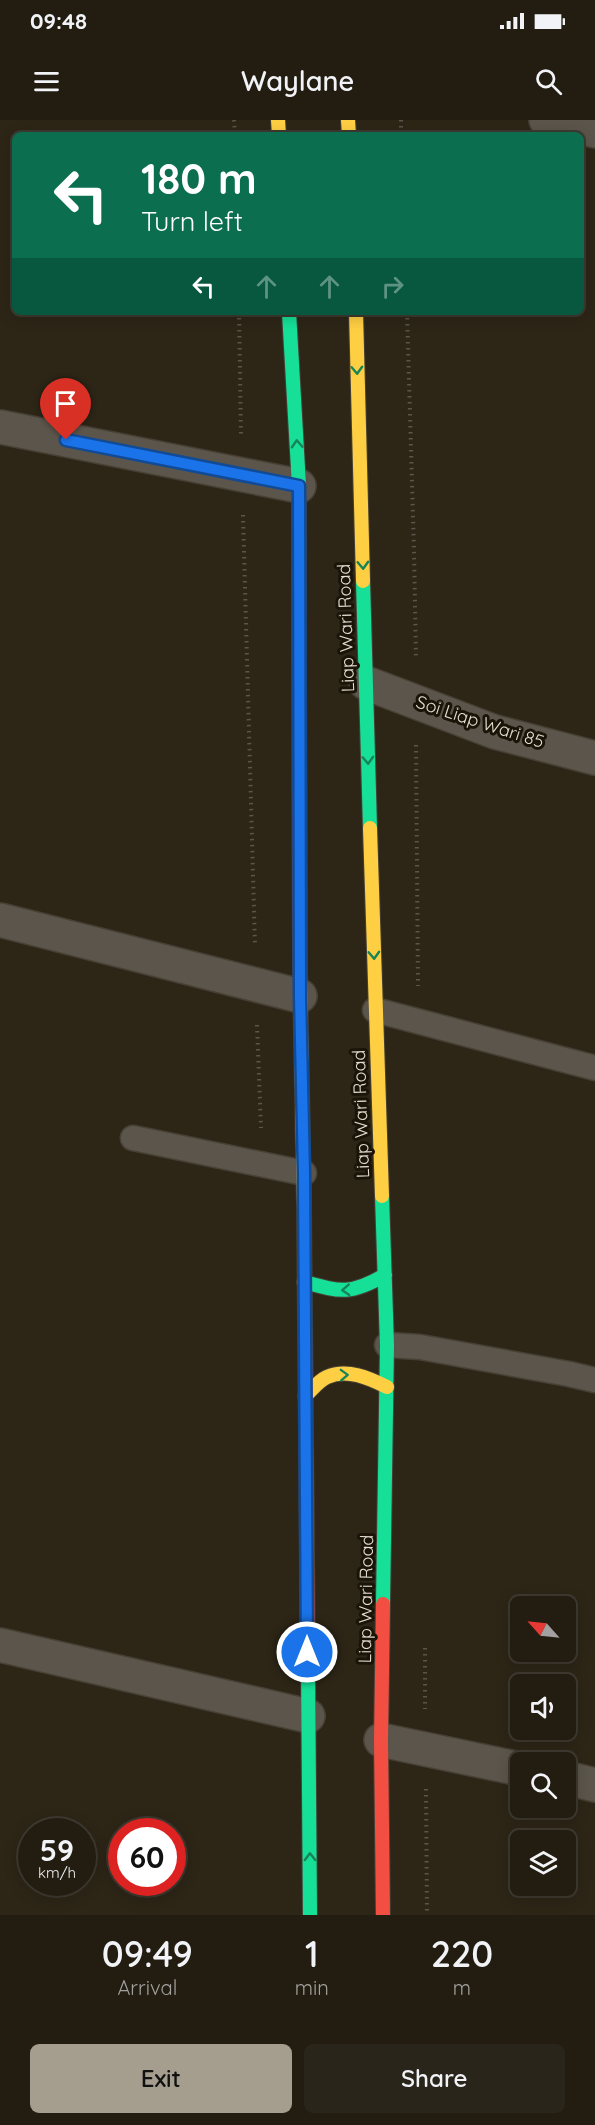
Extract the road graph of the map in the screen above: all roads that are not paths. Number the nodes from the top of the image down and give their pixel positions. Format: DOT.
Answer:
graph roads {
  1 [pos="546,120"];
  2 [pos="595,131"];
  3 [pos="289,315"];
  4 [pos="356,315"];
  5 [pos="0,427"];
  6 [pos="299,486"];
  7 [pos="366,683"];
  8 [pos="595,758"];
  9 [pos="0,920"];
  10 [pos="300,996"];
  11 [pos="375,1010"];
  12 [pos="595,1068"];
  13 [pos="133,1138"];
  14 [pos="304,1173"];
  15 [pos="385,1275"];
  16 [pos="304,1282"];
  17 [pos="387,1345"];
  18 [pos="595,1380"];
  19 [pos="387,1387"];
  20 [pos="305,1396"];
  21 [pos="0,1645"];
  22 [pos="308,1716"];
  23 [pos="381,1740"];
  24 [pos="510,1767"];
  25 [pos="576,1780"];
  26 [pos="595,1785"];
  27 [pos="310,1915"];
  28 [pos="382,1915"];
  1 -- 2 [label="street"];
  6 -- 3 [label="main road, one-way"];
  4 -- 7 [label="main road, Liap Wari Road, one-way"];
  5 -- 6 [label="street"];
  6 -- 10 [label="main road"];
  7 -- 8 [label="street, Soi Liap Wari 85"];
  7 -- 11 [label="main road, Liap Wari Road, one-way"];
  9 -- 10 [label="street"];
  10 -- 14 [label="main road"];
  11 -- 12 [label="lane"];
  11 -- 15 [label="main road, Liap Wari Road"];
  13 -- 14 [label="lane"];
  14 -- 16 [label="main road"];
  15 -- 16 [label="main road, one-way"];
  15 -- 17 [label="main road, Liap Wari Road"];
  16 -- 20 [label="main road"];
  17 -- 18 [label="lane"];
  17 -- 19 [label="main road, Liap Wari Road"];
  20 -- 19 [label="main road, one-way"];
  19 -- 23 [label="main road, Liap Wari Road"];
  20 -- 22 [label="main road"];
  21 -- 22 [label="street"];
  27 -- 22 [label="main road, one-way"];
  23 -- 24 [label="street"];
  23 -- 28 [label="main road, Liap Wari Road"];
  25 -- 26 [label="street"];
}
